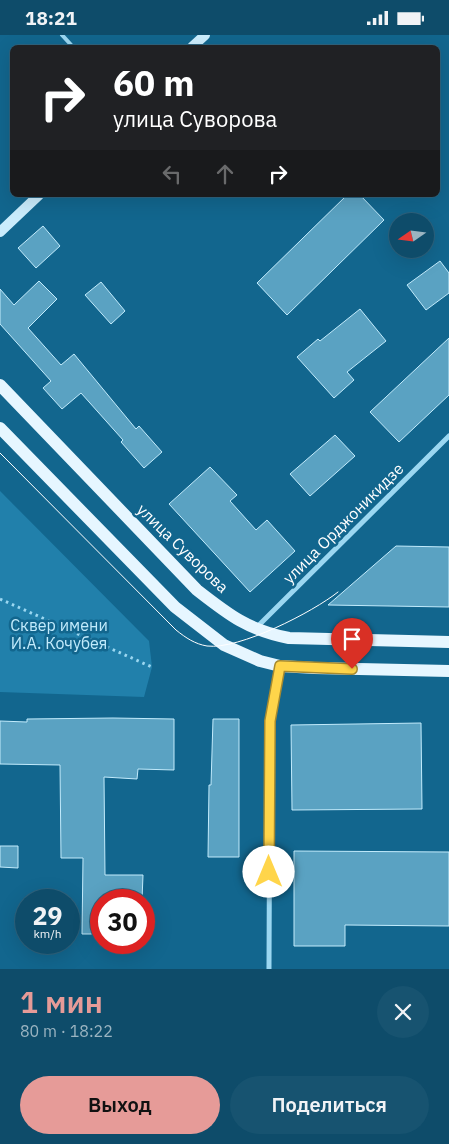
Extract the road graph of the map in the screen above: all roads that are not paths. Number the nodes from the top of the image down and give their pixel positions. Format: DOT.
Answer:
graph roads {
  1 [pos="62,35"];
  2 [pos="205,35"];
  3 [pos="71,45"];
  4 [pos="194,45"];
  5 [pos="37,197"];
  6 [pos="0,232"];
  7 [pos="0,385"];
  8 [pos="0,428"];
  9 [pos="449,436"];
  10 [pos="255,629"];
  11 [pos="449,642"];
  12 [pos="280,666"];
  13 [pos="449,671"];
  14 [pos="269,969"];
  1 -- 3 [label="lane"];
  2 -- 4 [label="main road"];
  5 -- 6 [label="main road"];
  7 -- 10 [label="main road, улица Суворова"];
  8 -- 12 [label="main road"];
  9 -- 10 [label="street, улица Орджоникидзе"];
  10 -- 11 [label="main road, улица Суворова"];
  12 -- 13 [label="main road"];
  12 -- 14 [label="street"];
}
